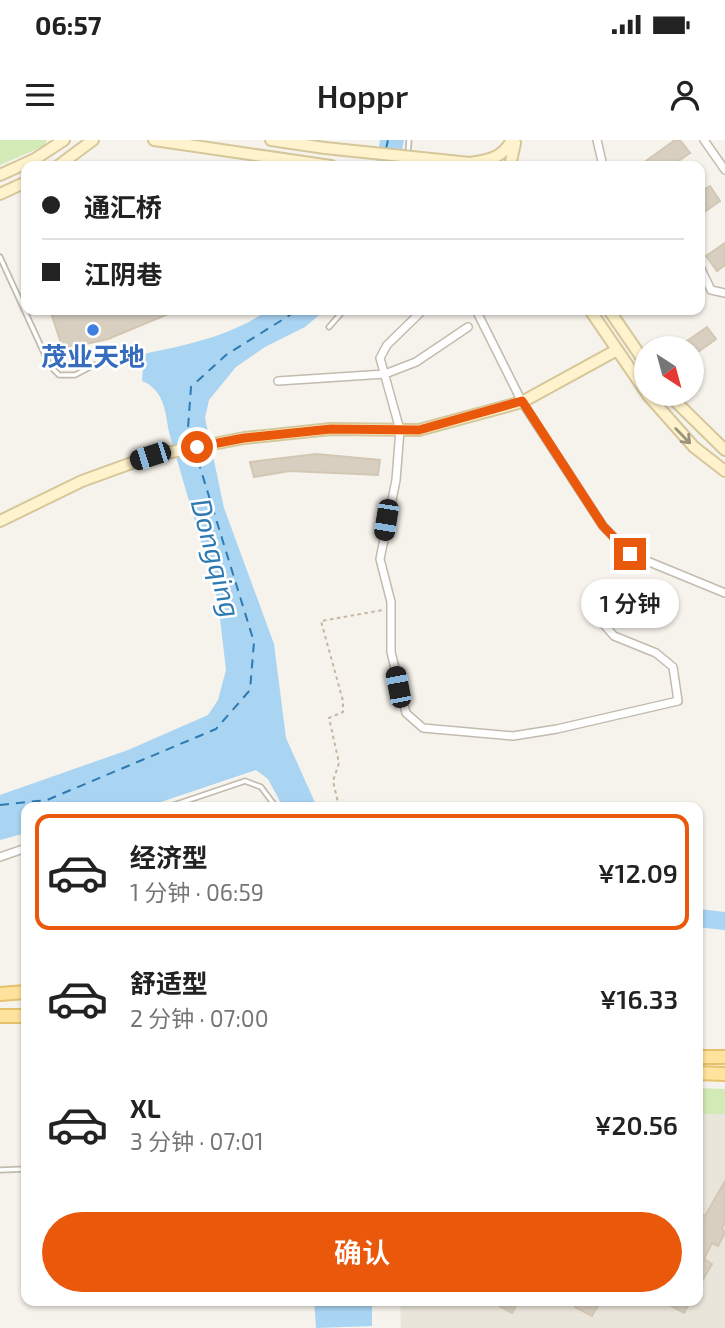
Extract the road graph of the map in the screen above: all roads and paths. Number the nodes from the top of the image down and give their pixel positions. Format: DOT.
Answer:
graph roads {
  1 [pos="64,140"];
  2 [pos="93,140"];
  3 [pos="154,140"];
  4 [pos="271,140"];
  5 [pos="409,140"];
  6 [pos="514,140"];
  7 [pos="597,140"];
  8 [pos="704,140"];
  9 [pos="31,161"];
  10 [pos="65,161"];
  11 [pos="284,161"];
  12 [pos="407,161"];
  13 [pos="451,161"];
  14 [pos="482,161"];
  15 [pos="511,161"];
  16 [pos="602,161"];
  17 [pos="21,165"];
  18 [pos="725,170"];
  19 [pos="0,175"];
  20 [pos="21,184"];
  21 [pos="0,194"];
  22 [pos="0,257"];
  23 [pos="705,277"];
  24 [pos="725,293"];
  25 [pos="21,303"];
  26 [pos="27,315"];
  27 [pos="340,315"];
  28 [pos="418,315"];
  29 [pos="479,315"];
  30 [pos="593,315"];
  31 [pos="612,315"];
  32 [pos="329,327"];
  33 [pos="468,327"];
  34 [pos="634,346"];
  35 [pos="615,351"];
  36 [pos="93,365"];
  37 [pos="385,374"];
  38 [pos="634,377"];
  39 [pos="278,381"];
  40 [pos="522,401"];
  41 [pos="658,406"];
  42 [pos="680,406"];
  43 [pos="400,430"];
  44 [pos="725,450"];
  45 [pos="725,471"];
  46 [pos="0,521"];
  47 [pos="725,593"];
  48 [pos="391,608"];
  49 [pos="600,619"];
  50 [pos="183,802"];
  51 [pos="272,802"];
  52 [pos="338,802"];
  53 [pos="21,850"];
  54 [pos="0,857"];
  55 [pos="21,992"];
  56 [pos="0,994"];
  57 [pos="0,1016"];
  58 [pos="21,1016"];
  59 [pos="703,1057"];
  60 [pos="725,1058"];
  61 [pos="703,1073"];
  62 [pos="725,1074"];
  63 [pos="21,1169"];
  64 [pos="0,1170"];
  1 -- 9 [label="main road"];
  2 -- 10 [label="main road"];
  3 -- 11 [label="main road"];
  4 -- 13 [label="main road, bridge"];
  5 -- 12 [label="lane"];
  6 -- 14 [label="main road"];
  6 -- 15 [label="main road"];
  7 -- 16 [label="street"];
  8 -- 18 [label="street"];
  17 -- 19 [label="main road"];
  20 -- 21 [label="main road"];
  22 -- 25 [label="lane"];
  23 -- 24 [label="street"];
  26 -- 36 [label="lane"];
  27 -- 32 [label="lane"];
  28 -- 37 [label="street"];
  29 -- 40 [label="street"];
  30 -- 35 [label="main road"];
  31 -- 34 [label="main road"];
  33 -- 37 [label="street"];
  35 -- 38 [label="main road"];
  35 -- 40 [label="main road"];
  37 -- 39 [label="street"];
  37 -- 43 [label="street"];
  40 -- 43 [label="main road"];
  40 -- 47 [label="street"];
  41 -- 45 [label="main road, one-way"];
  42 -- 44 [label="main road"];
  43 -- 46 [label="main road"];
  43 -- 48 [label="street"];
  48 -- 49 [label="street"];
  48 -- 52 [label="path"];
  50 -- 51 [label="lane"];
  53 -- 54 [label="street"];
  55 -- 56 [label="main road"];
  57 -- 58 [label="main road"];
  59 -- 60 [label="main road"];
  61 -- 62 [label="main road"];
  63 -- 64 [label="lane"];
}
